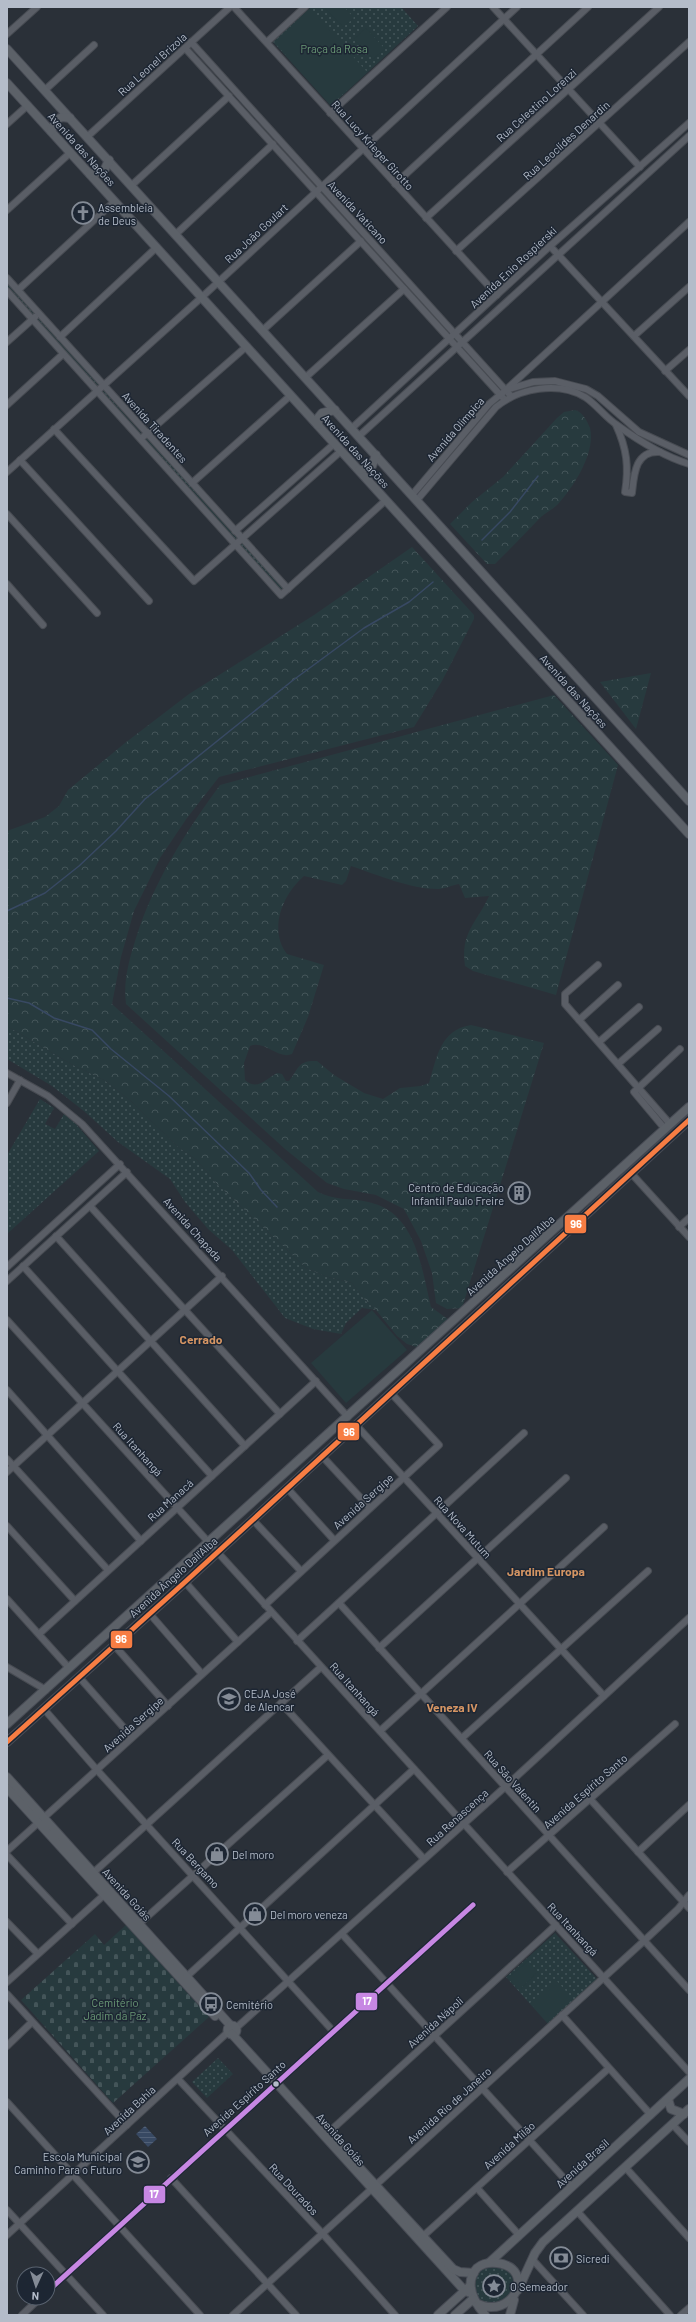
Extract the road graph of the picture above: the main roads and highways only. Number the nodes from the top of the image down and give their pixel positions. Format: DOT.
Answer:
graph roads {
  1 [pos="7,49"];
  2 [pos="7,83"];
  3 [pos="70,118"];
  4 [pos="51,131"];
  5 [pos="109,160"];
  6 [pos="90,174"];
  7 [pos="335,410"];
  8 [pos="318,425"];
  9 [pos="376,454"];
  10 [pos="358,470"];
  11 [pos="689,801"];
  12 [pos="689,834"];
  13 [pos="689,1106"];
  14 [pos="689,1120"];
  15 [pos="348,1417"];
  16 [pos="356,1425"];
  17 [pos="69,1668"];
  18 [pos="79,1677"];
  19 [pos="9,1720"];
  20 [pos="7,1742"];
  21 [pos="7,1777"];
  22 [pos="7,1788"];
  23 [pos="41,1820"];
  24 [pos="185,1978"];
  25 [pos="689,2079"];
  26 [pos="277,2081"];
  27 [pos="668,2099"];
  28 [pos="686,2111"];
  29 [pos="373,2187"];
  30 [pos="420,2239"];
  31 [pos="490,2262"];
  32 [pos="474,2273"];
  33 [pos="518,2290"];
  34 [pos="471,2294"];
  35 [pos="515,2298"];
  36 [pos="438,2315"];
  37 [pos="455,2315"];
  38 [pos="485,2315"];
  39 [pos="510,2315"];
  1 -- 3 [label="main road, Avenida das Nações"];
  2 -- 4 [label="main road, Avenida das Nações"];
  3 -- 4 [label="main road"];
  3 -- 5 [label="main road, Avenida das Nações"];
  4 -- 6 [label="main road, Avenida das Nações"];
  5 -- 6 [label="main road"];
  5 -- 7 [label="main road, Avenida das Nações"];
  6 -- 8 [label="main road, Avenida das Nações"];
  7 -- 8 [label="main road"];
  7 -- 9 [label="main road, Avenida das Nações"];
  8 -- 10 [label="main road, Avenida das Nações"];
  9 -- 10 [label="main road"];
  9 -- 11 [label="main road, Avenida das Nações"];
  10 -- 12 [label="main road, Avenida das Nações"];
  13 -- 15 [label="main road, Avenida Ângelo Dall'Alba"];
  14 -- 16 [label="main road, Avenida Ângelo Dall'Alba"];
  15 -- 16 [label="main road"];
  15 -- 17 [label="main road, Avenida Ângelo Dall'Alba"];
  16 -- 18 [label="main road, Avenida Ângelo Dall'Alba"];
  17 -- 18 [label="main road"];
  17 -- 19 [label="main road, Avenida Ângelo Dall'Alba"];
  18 -- 20 [label="main road, Avenida Ângelo Dall'Alba"];
  21 -- 23 [label="main road, Avenida Goiás"];
  22 -- 23 [label="main road, Avenida Goiás"];
  23 -- 24 [label="main road, Avenida Goiás"];
  23 -- 24 [label="main road, Avenida Goiás"];
  24 -- 26 [label="main road, Avenida Goiás"];
  25 -- 27 [label="main road, Avenida Brasil"];
  26 -- 29 [label="main road, Avenida Goiás"];
  26 -- 29 [label="main road, Avenida Goiás"];
  27 -- 28 [label="main road"];
  27 -- 31 [label="main road, Avenida Brasil"];
  28 -- 33 [label="main road"];
  29 -- 30 [label="main road, Avenida Goiás"];
  30 -- 32 [label="main road, Avenida Goiás"];
  30 -- 34 [label="main road, Avenida Goiás"];
  31 -- 32 [label="main road"];
  31 -- 33 [label="main road"];
  32 -- 34 [label="main road"];
  33 -- 35 [label="main road"];
  34 -- 35 [label="main road"];
  34 -- 36 [label="main road"];
  34 -- 37 [label="main road"];
  34 -- 38 [label="main road, Avenida Goiás"];
  35 -- 39 [label="main road"];
}
